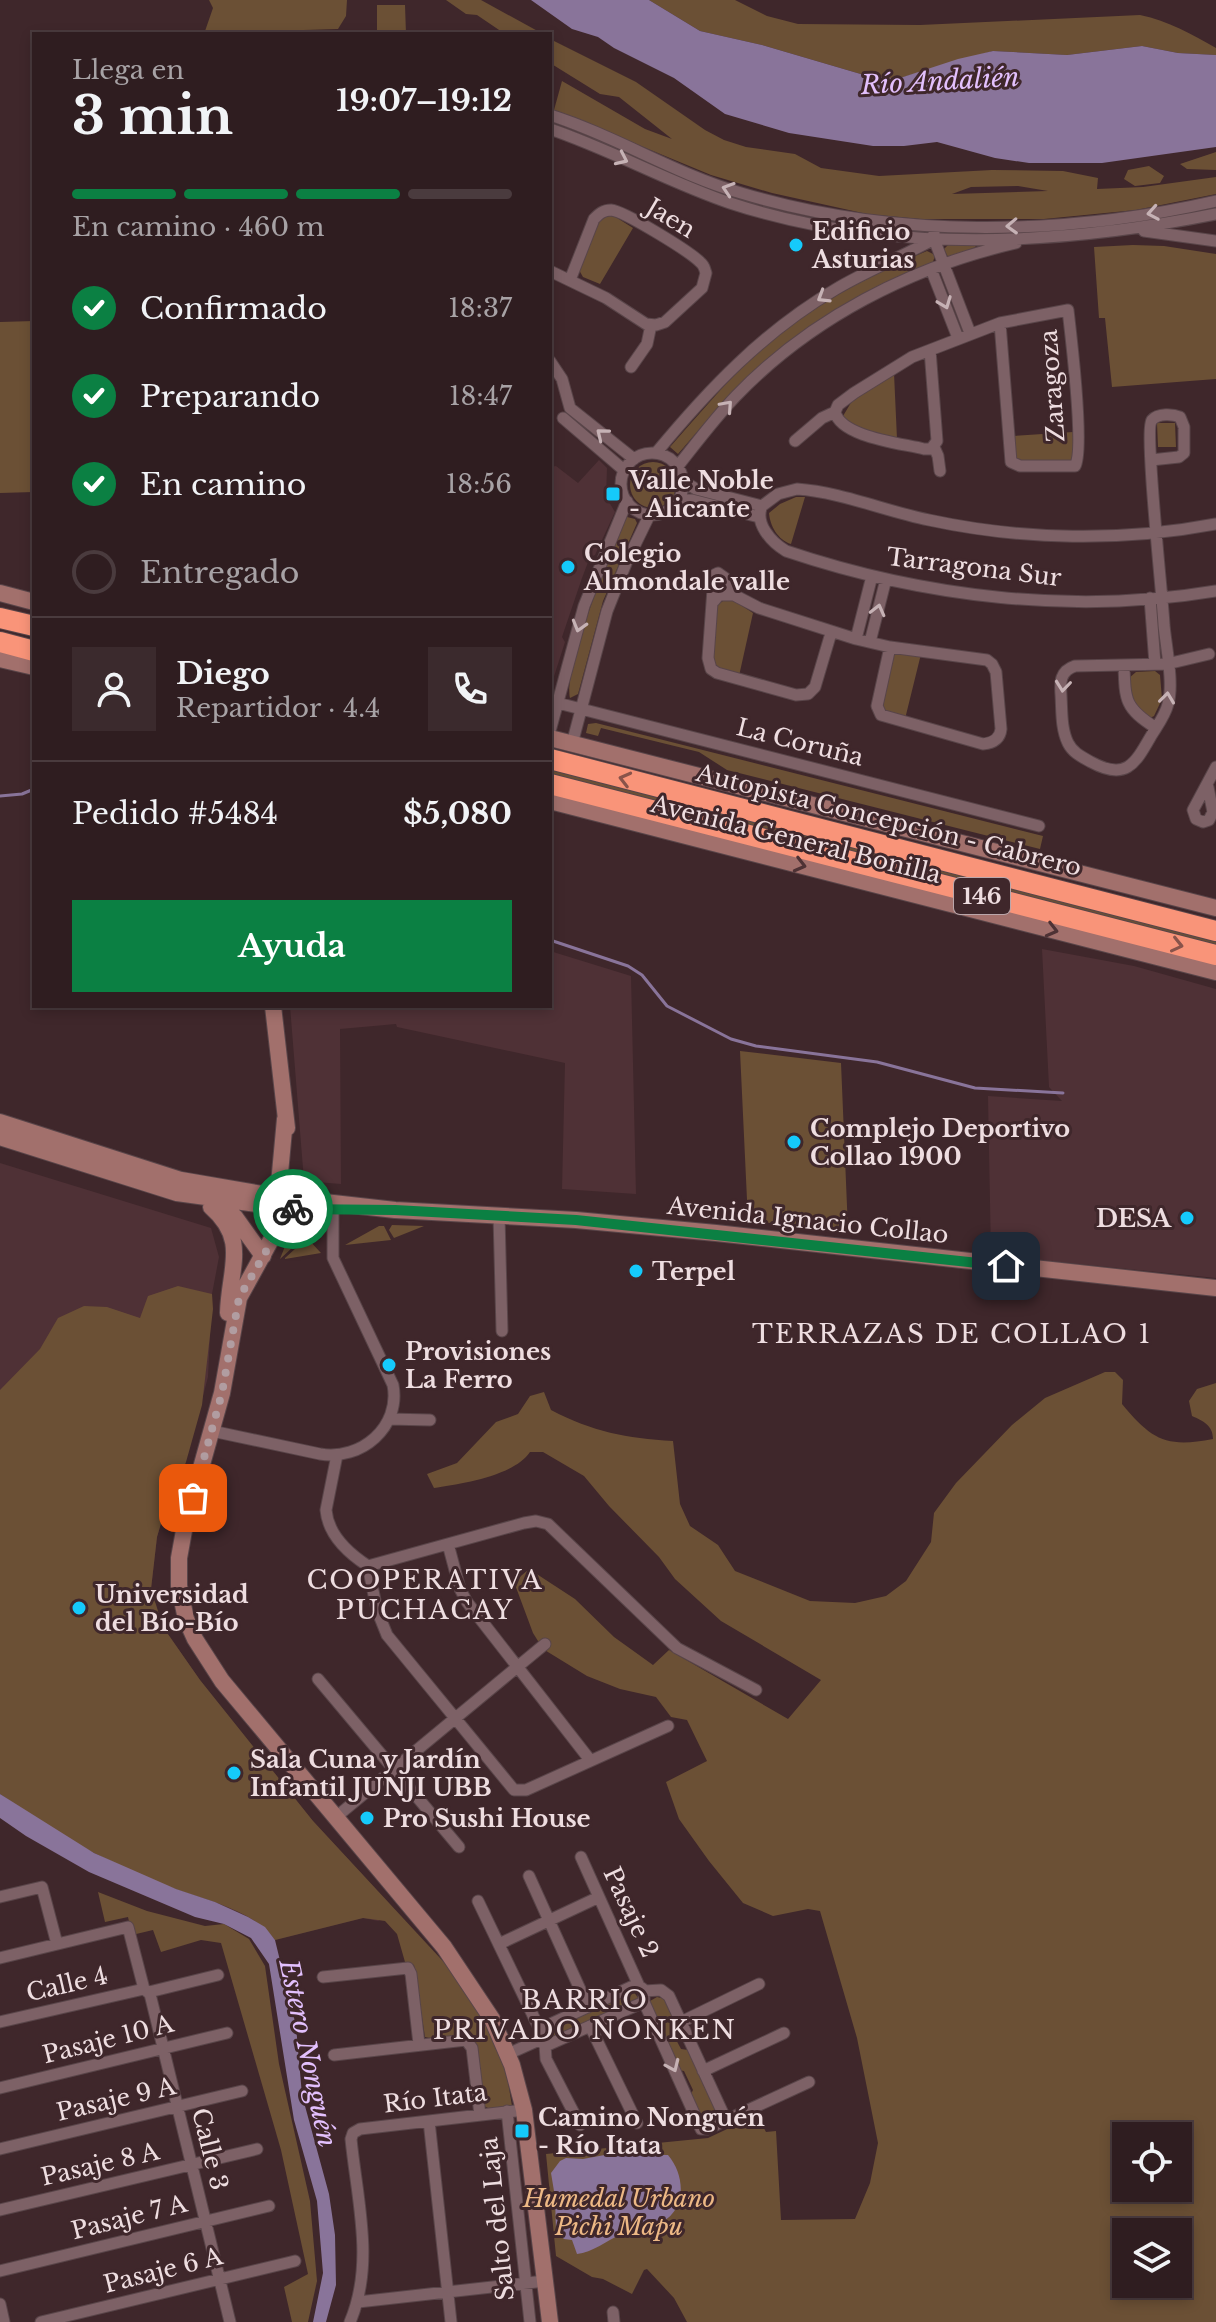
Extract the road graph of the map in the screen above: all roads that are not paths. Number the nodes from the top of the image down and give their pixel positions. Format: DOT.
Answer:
graph roads {
  1 [pos="552,116"];
  2 [pos="552,130"];
  3 [pos="1216,201"];
  4 [pos="763,206"];
  5 [pos="1216,214"];
  6 [pos="935,225"];
  7 [pos="1127,230"];
  8 [pos="885,235"];
  9 [pos="1042,237"];
  10 [pos="934,239"];
  11 [pos="1216,241"];
  12 [pos="892,260"];
  13 [pos="944,264"];
  14 [pos="931,269"];
  15 [pos="552,272"];
  16 [pos="570,280"];
  17 [pos="1000,323"];
  18 [pos="651,325"];
  19 [pos="964,335"];
  20 [pos="930,350"];
  21 [pos="552,364"];
  22 [pos="631,367"];
  23 [pos="835,412"];
  24 [pos="566,413"];
  25 [pos="552,423"];
  26 [pos="795,441"];
  27 [pos="934,447"];
  28 [pos="656,453"];
  29 [pos="634,459"];
  30 [pos="1151,460"];
  31 [pos="678,466"];
  32 [pos="625,471"];
  33 [pos="940,471"];
  34 [pos="683,481"];
  35 [pos="678,500"];
  36 [pos="627,501"];
  37 [pos="761,512"];
  38 [pos="650,514"];
  39 [pos="1216,524"];
  40 [pos="1157,533"];
  41 [pos="872,576"];
  42 [pos="886,579"];
  43 [pos="1216,591"];
  44 [pos="0,593"];
  45 [pos="734,595"];
  46 [pos="1156,597"];
  47 [pos="32,601"];
  48 [pos="714,601"];
  49 [pos="0,618"];
  50 [pos="32,626"];
  51 [pos="831,633"];
  52 [pos="856,639"];
  53 [pos="0,642"];
  54 [pos="870,642"];
  55 [pos="890,647"];
  56 [pos="32,650"];
  57 [pos="1209,654"];
  58 [pos="0,659"];
  59 [pos="1161,664"];
  60 [pos="1124,665"];
  61 [pos="32,667"];
  62 [pos="554,702"];
  63 [pos="581,709"];
  64 [pos="1156,728"];
  65 [pos="552,739"];
  66 [pos="572,744"];
  67 [pos="552,760"];
  68 [pos="1216,767"];
  69 [pos="552,785"];
  70 [pos="1208,787"];
  71 [pos="552,802"];
  72 [pos="1039,826"];
  73 [pos="1216,908"];
  74 [pos="1216,931"];
  75 [pos="1216,955"];
  76 [pos="1216,972"];
  77 [pos="273,1008"];
  78 [pos="0,1122"];
  79 [pos="0,1137"];
  80 [pos="177,1193"];
  81 [pos="282,1201"];
  82 [pos="211,1207"];
  83 [pos="395,1210"];
  84 [pos="333,1211"];
  85 [pos="499,1216"];
  86 [pos="263,1256"];
  87 [pos="1216,1288"];
  88 [pos="502,1331"];
  89 [pos="230,1338"];
  90 [pos="389,1419"];
  91 [pos="430,1420"];
  92 [pos="212,1431"];
  93 [pos="337,1455"];
  94 [pos="448,1544"];
  95 [pos="368,1566"];
  96 [pos="545,1644"];
  97 [pos="517,1665"];
  98 [pos="318,1679"];
  99 [pos="756,1690"];
  100 [pos="454,1718"];
  101 [pos="668,1726"];
  102 [pos="590,1760"];
  103 [pos="393,1769"];
  104 [pos="336,1817"];
  105 [pos="459,1847"];
  106 [pos="581,1857"];
  107 [pos="529,1876"];
  108 [pos="0,1897"];
  109 [pos="599,1897"];
  110 [pos="478,1901"];
  111 [pos="549,1921"];
  112 [pos="57,1944"];
  113 [pos="499,1944"];
  114 [pos="0,1958"];
  115 [pos="218,1975"];
  116 [pos="323,1977"];
  117 [pos="759,1984"];
  118 [pos="146,1990"];
  119 [pos="642,1993"];
  120 [pos="588,2007"];
  121 [pos="0,2022"];
  122 [pos="681,2022"];
  123 [pos="590,2026"];
  124 [pos="227,2033"];
  125 [pos="784,2033"];
  126 [pos="541,2038"];
  127 [pos="419,2044"];
  128 [pos="163,2049"];
  129 [pos="508,2054"];
  130 [pos="334,2055"];
  131 [pos="703,2071"];
  132 [pos="809,2082"];
  133 [pos="0,2088"];
  134 [pos="242,2091"];
  135 [pos="177,2107"];
  136 [pos="516,2110"];
  137 [pos="480,2115"];
  138 [pos="726,2120"];
  139 [pos="429,2121"];
  140 [pos="637,2123"];
  141 [pos="580,2125"];
  142 [pos="0,2149"];
  143 [pos="257,2149"];
  144 [pos="191,2164"];
  145 [pos="269,2206"];
  146 [pos="0,2210"];
  147 [pos="205,2221"];
  148 [pos="295,2261"];
  149 [pos="0,2271"];
  150 [pos="219,2279"];
  151 [pos="545,2281"];
  152 [pos="526,2283"];
  153 [pos="448,2292"];
  154 [pos="358,2302"];
  155 [pos="0,2304"];
  156 [pos="4,2322"];
  157 [pos="41,2322"];
  158 [pos="230,2322"];
  159 [pos="350,2322"];
  160 [pos="451,2322"];
  161 [pos="530,2322"];
  162 [pos="550,2322"];
  4 -- 1 [label="street, one-way"];
  2 -- 4 [label="street, one-way"];
  3 -- 6 [label="street, one-way"];
  4 -- 6 [label="street"];
  4 -- 8 [label="street"];
  5 -- 7 [label="street"];
  6 -- 10 [label="street"];
  7 -- 9 [label="street"];
  7 -- 11 [label="street"];
  8 -- 10 [label="street"];
  8 -- 12 [label="street"];
  9 -- 10 [label="street"];
  9 -- 13 [label="street"];
  10 -- 12 [label="street"];
  10 -- 13 [label="street"];
  12 -- 28 [label="street, one-way"];
  13 -- 14 [label="street"];
  13 -- 19 [label="street"];
  14 -- 19 [label="street, one-way"];
  31 -- 14 [label="street, one-way"];
  15 -- 16 [label="street"];
  16 -- 18 [label="street"];
  16 -- 18 [label="street, Jaen"];
  17 -- 17 [label="street, Zaragoza"];
  17 -- 19 [label="street, Zaragoza"];
  18 -- 22 [label="street"];
  19 -- 20 [label="street, Zaragoza"];
  20 -- 23 [label="street, Zaragoza"];
  20 -- 27 [label="street"];
  21 -- 24 [label="street"];
  23 -- 26 [label="street, Zaragoza"];
  23 -- 27 [label="street"];
  24 -- 25 [label="street"];
  29 -- 24 [label="street, one-way"];
  24 -- 32 [label="street"];
  27 -- 33 [label="street"];
  28 -- 29 [label="street"];
  28 -- 31 [label="street"];
  29 -- 32 [label="street"];
  30 -- 30 [label="street"];
  30 -- 40 [label="street"];
  31 -- 34 [label="street"];
  32 -- 36 [label="street"];
  34 -- 35 [label="street"];
  34 -- 37 [label="street"];
  35 -- 37 [label="street"];
  35 -- 38 [label="street"];
  36 -- 38 [label="street"];
  36 -- 62 [label="street, one-way"];
  37 -- 40 [label="street"];
  37 -- 41 [label="street, Tarragona Sur"];
  38 -- 63 [label="street"];
  39 -- 40 [label="street"];
  40 -- 46 [label="street"];
  41 -- 42 [label="street, Tarragona Sur"];
  41 -- 52 [label="street"];
  42 -- 46 [label="street, Tarragona Sur"];
  54 -- 42 [label="street, one-way"];
  43 -- 46 [label="street, Tarragona Sur"];
  44 -- 47 [label="main road"];
  45 -- 48 [label="street"];
  45 -- 48 [label="street"];
  45 -- 51 [label="street"];
  46 -- 59 [label="street"];
  48 -- 51 [label="street"];
  49 -- 50 [label="highway"];
  51 -- 52 [label="street"];
  52 -- 54 [label="street"];
  53 -- 56 [label="highway"];
  54 -- 55 [label="street"];
  55 -- 55 [label="street"];
  57 -- 59 [label="street"];
  58 -- 61 [label="main road"];
  59 -- 60 [label="street"];
  64 -- 59 [label="street, one-way"];
  60 -- 64 [label="street"];
  60 -- 64 [label="street, one-way"];
  62 -- 63 [label="street, La Coruña"];
  63 -- 66 [label="street"];
  63 -- 72 [label="street, La Coruña"];
  65 -- 66 [label="main road, Avenida General Bonilla"];
  66 -- 73 [label="main road, Avenida General Bonilla"];
  74 -- 67 [label="highway, Autopista Concepción - Cabrero / 146, one-way"];
  68 -- 70 [label="street"];
  69 -- 75 [label="highway, Autopista Concepción - Cabrero / 146, one-way"];
  71 -- 76 [label="main road, Avenida General Bonilla, one-way"];
  77 -- 81 [label="main road"];
  78 -- 81 [label="main road, Avenida Ignacio Collao"];
  79 -- 80 [label="main road, Avenida Ignacio Collao"];
  80 -- 81 [label="main road, Avenida Ignacio Collao"];
  80 -- 82 [label="main road"];
  81 -- 83 [label="main road, Avenida Ignacio Collao"];
  81 -- 84 [label="main road, Avenida Ignacio Collao"];
  81 -- 86 [label="main road"];
  82 -- 86 [label="main road"];
  82 -- 89 [label="main road"];
  83 -- 84 [label="main road, Avenida Ignacio Collao"];
  83 -- 85 [label="main road, Avenida Ignacio Collao"];
  84 -- 90 [label="street"];
  85 -- 87 [label="main road, Avenida Ignacio Collao"];
  85 -- 88 [label="street"];
  86 -- 89 [label="main road"];
  89 -- 92 [label="main road"];
  90 -- 91 [label="street"];
  90 -- 93 [label="street"];
  92 -- 93 [label="street"];
  92 -- 104 [label="main road"];
  93 -- 95 [label="street"];
  94 -- 95 [label="street"];
  94 -- 97 [label="street"];
  94 -- 99 [label="street"];
  95 -- 100 [label="street"];
  96 -- 97 [label="street"];
  97 -- 100 [label="street"];
  97 -- 102 [label="street"];
  98 -- 103 [label="street"];
  100 -- 102 [label="street"];
  100 -- 103 [label="street"];
  101 -- 102 [label="street"];
  103 -- 104 [label="street"];
  103 -- 105 [label="street"];
  104 -- 129 [label="main road"];
  106 -- 109 [label="street, Pasaje 2"];
  107 -- 111 [label="street"];
  108 -- 112 [label="street"];
  109 -- 111 [label="street"];
  109 -- 119 [label="street, Pasaje 2"];
  110 -- 113 [label="street"];
  111 -- 113 [label="street"];
  111 -- 120 [label="street"];
  112 -- 114 [label="street"];
  112 -- 118 [label="street, Calle 3"];
  113 -- 126 [label="street"];
  115 -- 118 [label="street, Calle 4"];
  116 -- 127 [label="street"];
  117 -- 122 [label="street"];
  118 -- 121 [label="street, Calle 4"];
  118 -- 128 [label="street, Calle 3"];
  119 -- 120 [label="street"];
  119 -- 122 [label="street"];
  119 -- 123 [label="street"];
  119 -- 138 [label="street, Pasaje 2, one-way"];
  120 -- 126 [label="street"];
  122 -- 131 [label="street"];
  123 -- 126 [label="street"];
  123 -- 140 [label="street"];
  124 -- 128 [label="street, Pasaje 10 A"];
  125 -- 131 [label="street"];
  126 -- 129 [label="street"];
  126 -- 141 [label="street"];
  127 -- 130 [label="street"];
  127 -- 137 [label="street"];
  128 -- 133 [label="street, Pasaje 10 A"];
  128 -- 135 [label="street, Calle 3"];
  129 -- 136 [label="main road"];
  131 -- 138 [label="street"];
  132 -- 138 [label="street"];
  134 -- 135 [label="street, Pasaje 9 A"];
  135 -- 142 [label="street, Pasaje 9 A"];
  135 -- 144 [label="street, Calle 3"];
  136 -- 137 [label="street, Río Itata"];
  136 -- 151 [label="main road"];
  136 -- 152 [label="street, Salto del Laja"];
  137 -- 139 [label="street, Río Itata"];
  139 -- 153 [label="street"];
  139 -- 154 [label="street, Río Itata"];
  143 -- 144 [label="street, Pasaje 8 A"];
  144 -- 146 [label="street, Pasaje 8 A"];
  144 -- 147 [label="street, Calle 3"];
  145 -- 147 [label="street, Pasaje 7 A"];
  147 -- 149 [label="street, Pasaje 7 A"];
  147 -- 150 [label="street, Calle 3"];
  148 -- 150 [label="street, Pasaje 6 A"];
  150 -- 157 [label="street, Pasaje 6 A"];
  150 -- 158 [label="street, Calle 3"];
  151 -- 152 [label="street"];
  151 -- 162 [label="main road"];
  152 -- 153 [label="street"];
  152 -- 161 [label="street, Salto del Laja"];
  153 -- 154 [label="street"];
  153 -- 160 [label="street"];
  154 -- 159 [label="street"];
  155 -- 156 [label="street"];
}
